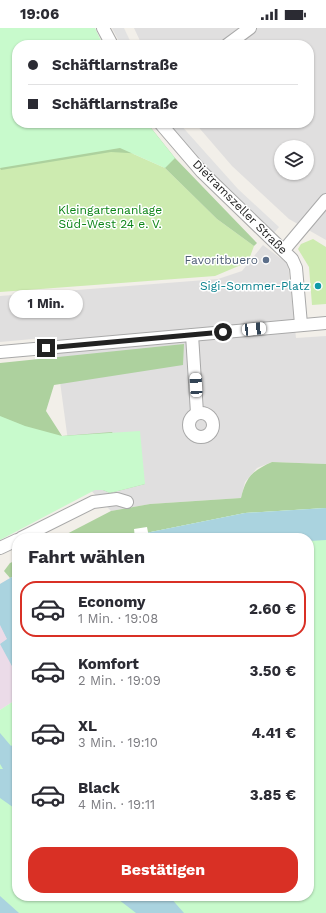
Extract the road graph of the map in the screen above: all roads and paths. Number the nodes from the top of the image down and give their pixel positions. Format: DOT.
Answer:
graph roads {
  1 [pos="103,28"];
  2 [pos="250,28"];
  3 [pos="109,40"];
  4 [pos="234,40"];
  5 [pos="164,128"];
  6 [pos="326,200"];
  7 [pos="284,250"];
  8 [pos="326,322"];
  9 [pos="301,324"];
  10 [pos="192,335"];
  11 [pos="0,352"];
  12 [pos="197,413"];
  13 [pos="127,502"];
  14 [pos="31,533"];
  15 [pos="12,542"];
  16 [pos="0,548"];
  1 -- 3 [label="street"];
  2 -- 4 [label="street"];
  5 -- 7 [label="street, Dietramszeller Straße"];
  6 -- 7 [label="street"];
  7 -- 9 [label="street, Dietramszeller Straße"];
  8 -- 9 [label="street"];
  9 -- 10 [label="street"];
  10 -- 11 [label="street"];
  10 -- 12 [label="street"];
  13 -- 14 [label="street"];
  15 -- 16 [label="street"];
}
